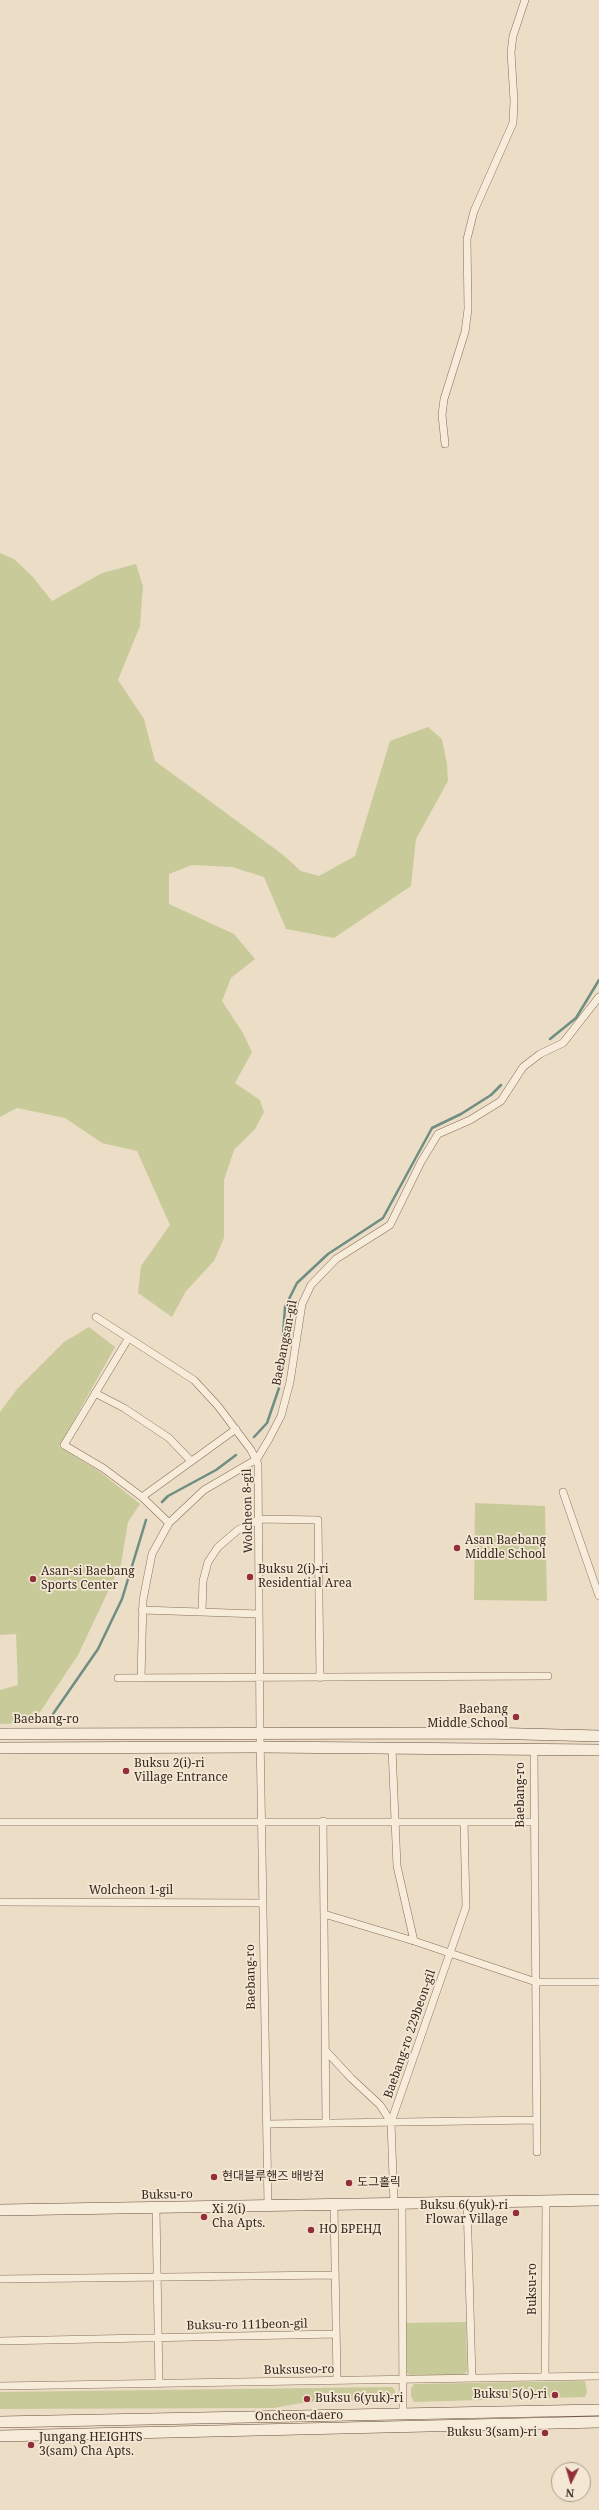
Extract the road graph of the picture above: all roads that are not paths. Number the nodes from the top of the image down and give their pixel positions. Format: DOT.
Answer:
graph roads {
  1 [pos="525,0"];
  2 [pos="445,444"];
  3 [pos="599,997"];
  4 [pos="96,1317"];
  5 [pos="128,1338"];
  6 [pos="95,1393"];
  7 [pos="236,1429"];
  8 [pos="257,1458"];
  9 [pos="191,1461"];
  10 [pos="563,1492"];
  11 [pos="142,1497"];
  12 [pos="260,1519"];
  13 [pos="169,1523"];
  14 [pos="599,1596"];
  15 [pos="142,1610"];
  16 [pos="202,1612"];
  17 [pos="260,1614"];
  18 [pos="548,1676"];
  19 [pos="118,1678"];
  20 [pos="141,1678"];
  21 [pos="320,1678"];
  22 [pos="260,1679"];
  23 [pos="260,1733"];
  24 [pos="0,1734"];
  25 [pos="599,1736"];
  26 [pos="260,1747"];
  27 [pos="0,1748"];
  28 [pos="392,1749"];
  29 [pos="599,1750"];
  30 [pos="534,1751"];
  31 [pos="261,1821"];
  32 [pos="323,1821"];
  33 [pos="0,1822"];
  34 [pos="394,1822"];
  35 [pos="464,1822"];
  36 [pos="535,1822"];
  37 [pos="0,1902"];
  38 [pos="263,1903"];
  39 [pos="324,1914"];
  40 [pos="414,1941"];
  41 [pos="450,1953"];
  42 [pos="536,1982"];
  43 [pos="599,1982"];
  44 [pos="325,2050"];
  45 [pos="536,2120"];
  46 [pos="391,2122"];
  47 [pos="326,2123"];
  48 [pos="267,2124"];
  49 [pos="537,2152"];
  50 [pos="599,2200"];
  51 [pos="546,2201"];
  52 [pos="467,2202"];
  53 [pos="398,2204"];
  54 [pos="334,2205"];
  55 [pos="268,2206"];
  56 [pos="156,2208"];
  57 [pos="0,2210"];
  58 [pos="335,2275"];
  59 [pos="157,2277"];
  60 [pos="0,2279"];
  61 [pos="336,2334"];
  62 [pos="158,2338"];
  63 [pos="0,2341"];
  64 [pos="599,2376"];
  65 [pos="545,2377"];
  66 [pos="472,2378"];
  67 [pos="403,2379"];
  68 [pos="337,2380"];
  69 [pos="159,2384"];
  70 [pos="0,2386"];
  71 [pos="599,2410"];
  72 [pos="403,2413"];
  73 [pos="0,2422"];
  74 [pos="599,2422"];
  75 [pos="0,2436"];
  1 -- 2 [label="street"];
  3 -- 8 [label="street, Baebangsan-gil"];
  4 -- 5 [label="street, Wolcheon 8-gil"];
  5 -- 6 [label="street"];
  5 -- 7 [label="street, Wolcheon 8-gil"];
  6 -- 9 [label="street"];
  6 -- 11 [label="street"];
  7 -- 8 [label="street, Wolcheon 8-gil"];
  7 -- 9 [label="street"];
  8 -- 12 [label="street, Wolcheon 8-gil"];
  8 -- 13 [label="street"];
  9 -- 11 [label="street"];
  10 -- 14 [label="street"];
  11 -- 13 [label="street"];
  12 -- 16 [label="street"];
  12 -- 17 [label="street, Wolcheon 8-gil"];
  12 -- 21 [label="street"];
  13 -- 15 [label="street"];
  15 -- 16 [label="street"];
  15 -- 20 [label="street"];
  16 -- 17 [label="street"];
  17 -- 22 [label="street, Wolcheon 8-gil"];
  18 -- 21 [label="street"];
  19 -- 20 [label="street"];
  20 -- 22 [label="street"];
  21 -- 22 [label="street"];
  22 -- 23 [label="street, Wolcheon 8-gil"];
  23 -- 24 [label="street, Baebang-ro"];
  23 -- 25 [label="street, Baebang-ro"];
  23 -- 26 [label="street, Baebang-ro"];
  26 -- 27 [label="street, Baebang-ro"];
  26 -- 28 [label="street, Baebang-ro"];
  26 -- 31 [label="street, Baebang-ro"];
  28 -- 30 [label="street, Baebang-ro"];
  28 -- 34 [label="street"];
  29 -- 30 [label="street, Baebang-ro"];
  30 -- 36 [label="street, Baebang-ro"];
  31 -- 32 [label="street"];
  31 -- 33 [label="street"];
  31 -- 38 [label="street, Baebang-ro"];
  32 -- 34 [label="street"];
  32 -- 39 [label="street"];
  34 -- 35 [label="street"];
  34 -- 40 [label="street"];
  35 -- 36 [label="street"];
  35 -- 41 [label="street, Baebang-ro 229beon-gil"];
  36 -- 42 [label="street, Baebang-ro"];
  37 -- 38 [label="street, Wolcheon 1-gil"];
  38 -- 48 [label="street, Baebang-ro"];
  39 -- 40 [label="street"];
  39 -- 44 [label="street"];
  40 -- 41 [label="street"];
  41 -- 42 [label="street"];
  41 -- 46 [label="street, Baebang-ro 229beon-gil"];
  42 -- 43 [label="street"];
  42 -- 45 [label="street, Baebang-ro"];
  44 -- 46 [label="street, Baebang-ro 229beon-gil"];
  44 -- 47 [label="street"];
  45 -- 46 [label="street"];
  45 -- 49 [label="street, Baebang-ro"];
  46 -- 47 [label="street"];
  46 -- 53 [label="street, Baebang-ro 229beon-gil"];
  47 -- 48 [label="street"];
  48 -- 55 [label="street, Baebang-ro"];
  50 -- 51 [label="street, Buksu-ro"];
  51 -- 52 [label="street, Buksu-ro"];
  51 -- 65 [label="street, Buksu-ro"];
  52 -- 53 [label="street, Buksu-ro"];
  52 -- 66 [label="street"];
  53 -- 54 [label="street, Buksu-ro"];
  53 -- 67 [label="street"];
  54 -- 55 [label="street, Buksu-ro"];
  54 -- 58 [label="street"];
  55 -- 56 [label="street, Buksu-ro"];
  56 -- 57 [label="street, Buksu-ro"];
  56 -- 59 [label="street"];
  58 -- 59 [label="street"];
  58 -- 61 [label="street"];
  59 -- 60 [label="street"];
  59 -- 62 [label="street"];
  61 -- 62 [label="street, Buksu-ro 111beon-gil"];
  61 -- 68 [label="street"];
  62 -- 63 [label="street, Buksu-ro 111beon-gil"];
  62 -- 69 [label="street"];
  64 -- 65 [label="street, Buksuseo-ro"];
  65 -- 66 [label="street, Buksuseo-ro"];
  66 -- 67 [label="street, Buksuseo-ro"];
  67 -- 68 [label="street, Buksuseo-ro"];
  67 -- 72 [label="street"];
  68 -- 69 [label="street, Buksuseo-ro"];
  69 -- 70 [label="street, Buksuseo-ro"];
  71 -- 72 [label="street, Oncheon-daero"];
  72 -- 73 [label="street, Oncheon-daero"];
  74 -- 75 [label="street, Oncheon-daero"];
}
